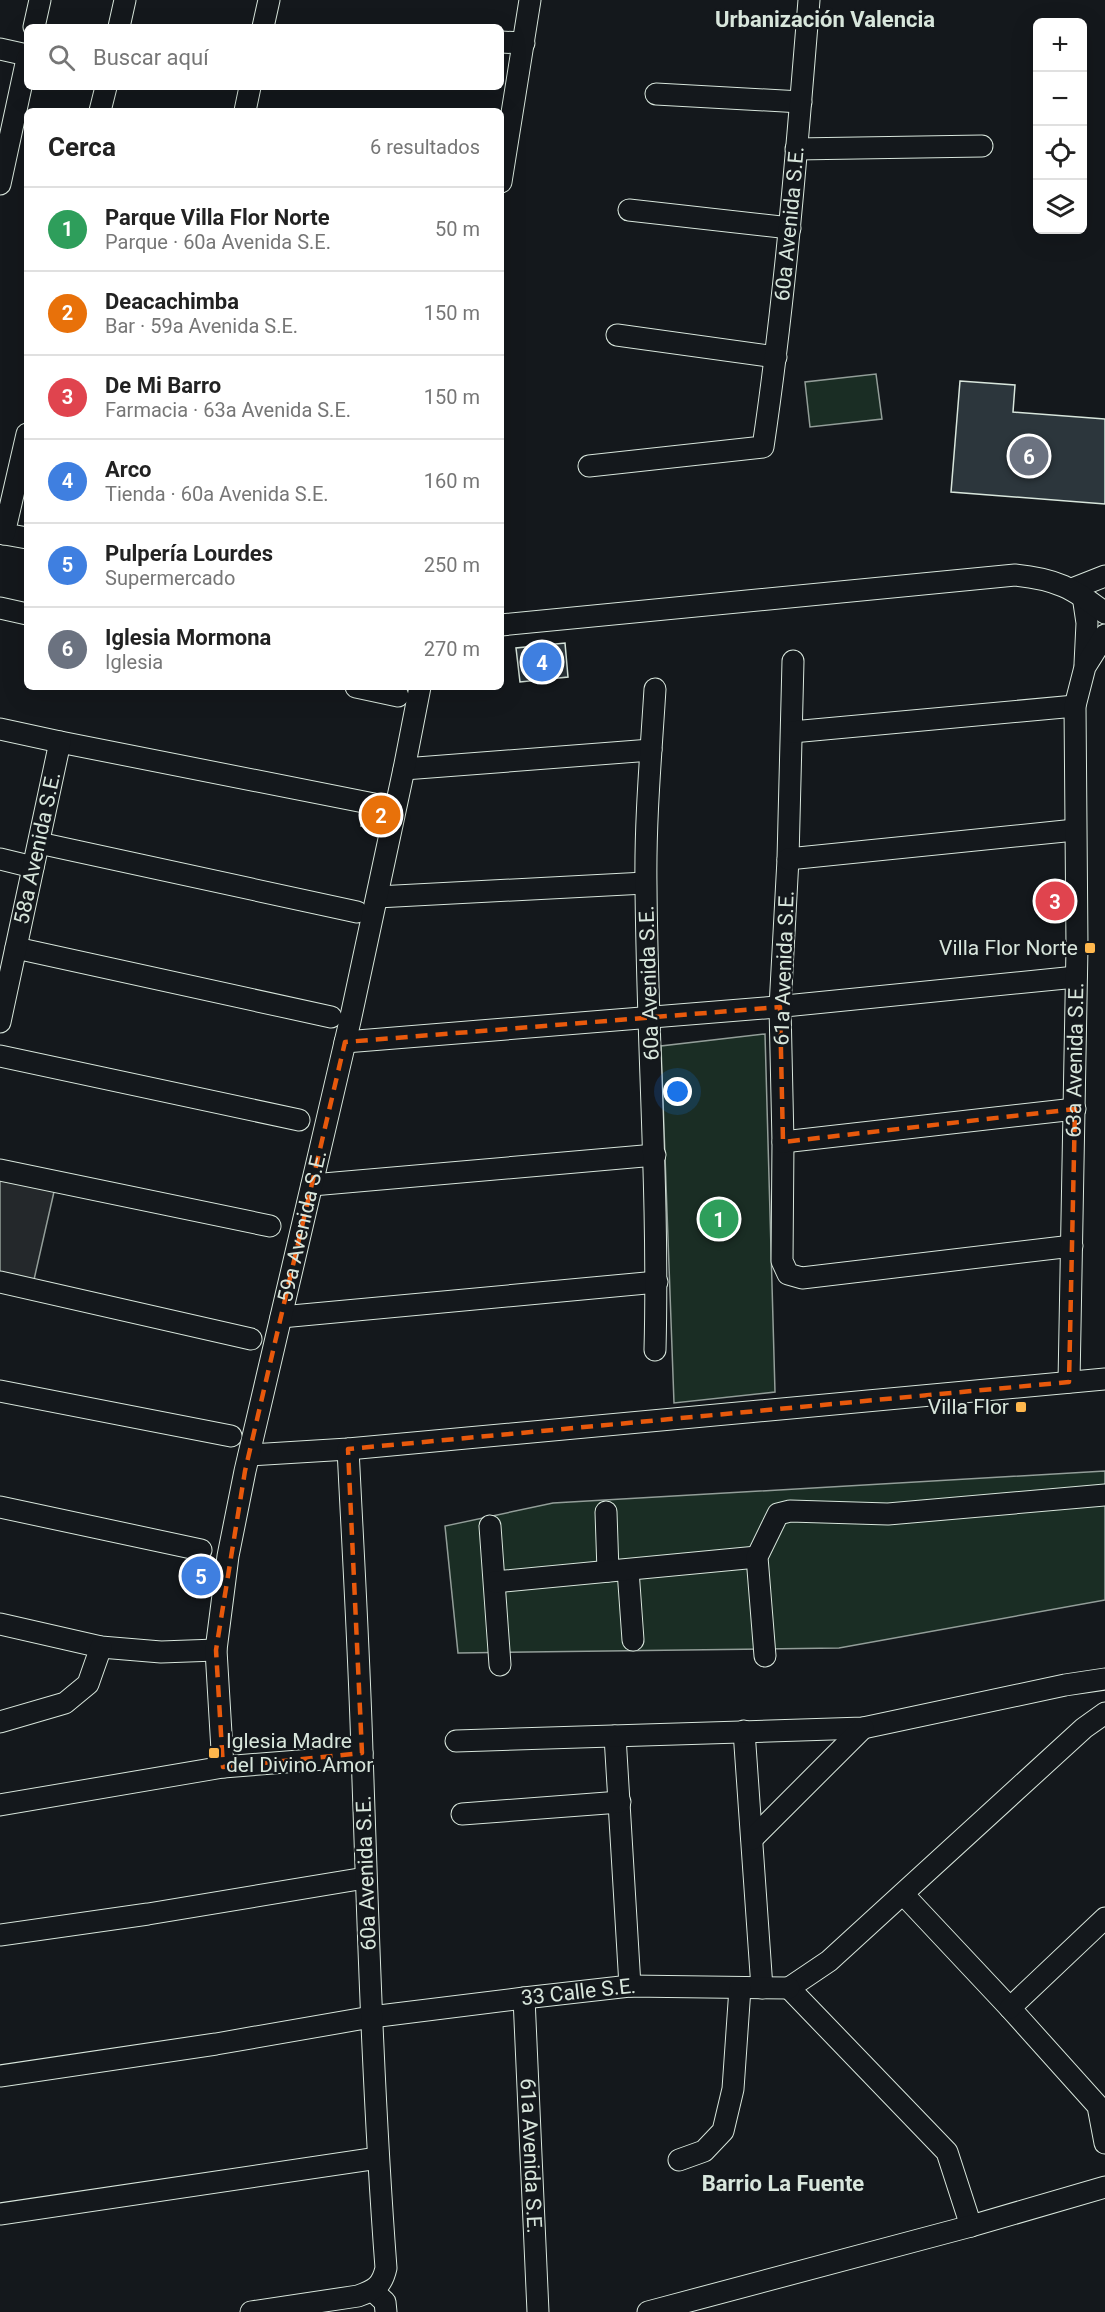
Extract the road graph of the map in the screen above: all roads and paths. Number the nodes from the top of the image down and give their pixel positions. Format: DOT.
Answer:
graph roads {
  1 [pos="40,0"];
  2 [pos="125,0"];
  3 [pos="269,0"];
  4 [pos="530,0"];
  5 [pos="809,0"];
  6 [pos="35,24"];
  7 [pos="120,24"];
  8 [pos="264,24"];
  9 [pos="504,42"];
  10 [pos="524,43"];
  11 [pos="0,49"];
  12 [pos="24,56"];
  13 [pos="24,70"];
  14 [pos="105,90"];
  15 [pos="249,90"];
  16 [pos="656,94"];
  17 [pos="801,102"];
  18 [pos="101,108"];
  19 [pos="246,108"];
  20 [pos="982,146"];
  21 [pos="796,149"];
  22 [pos="2,162"];
  23 [pos="504,164"];
  24 [pos="0,184"];
  25 [pos="629,210"];
  26 [pos="790,228"];
  27 [pos="617,335"];
  28 [pos="776,357"];
  29 [pos="24,446"];
  30 [pos="590,466"];
  31 [pos="2,533"];
  32 [pos="24,537"];
  33 [pos="1105,576"];
  34 [pos="1078,593"];
  35 [pos="0,608"];
  36 [pos="24,613"];
  37 [pos="1105,613"];
  38 [pos="504,625"];
  39 [pos="1105,635"];
  40 [pos="793,661"];
  41 [pos="1085,667"];
  42 [pos="655,689"];
  43 [pos="370,690"];
  44 [pos="419,690"];
  45 [pos="398,696"];
  46 [pos="1075,706"];
  47 [pos="0,729"];
  48 [pos="792,732"];
  49 [pos="60,742"];
  50 [pos="651,750"];
  51 [pos="404,769"];
  52 [pos="374,804"];
  53 [pos="1075,830"];
  54 [pos="39,843"];
  55 [pos="0,859"];
  56 [pos="788,859"];
  57 [pos="33,867"];
  58 [pos="645,883"];
  59 [pos="377,897"];
  60 [pos="357,912"];
  61 [pos="16,948"];
  62 [pos="1077,977"];
  63 [pos="780,1006"];
  64 [pos="331,1017"];
  65 [pos="649,1018"];
  66 [pos="0,1022"];
  67 [pos="345,1042"];
  68 [pos="0,1056"];
  69 [pos="1075,1109"];
  70 [pos="299,1120"];
  71 [pos="783,1142"];
  72 [pos="655,1155"];
  73 [pos="0,1170"];
  74 [pos="312,1185"];
  75 [pos="270,1226"];
  76 [pos="1072,1245"];
  77 [pos="0,1282"];
  78 [pos="657,1282"];
  79 [pos="281,1317"];
  80 [pos="251,1339"];
  81 [pos="655,1350"];
  82 [pos="1105,1379"];
  83 [pos="1069,1382"];
  84 [pos="0,1391"];
  85 [pos="231,1436"];
  86 [pos="348,1449"];
  87 [pos="249,1455"];
  88 [pos="1105,1495"];
  89 [pos="0,1507"];
  90 [pos="606,1512"];
  91 [pos="490,1526"];
  92 [pos="201,1550"];
  93 [pos="757,1557"];
  94 [pos="618,1570"];
  95 [pos="495,1582"];
  96 [pos="0,1624"];
  97 [pos="633,1640"];
  98 [pos="101,1647"];
  99 [pos="216,1650"];
  100 [pos="765,1656"];
  101 [pos="500,1665"];
  102 [pos="1105,1679"];
  103 [pos="1104,1718"];
  104 [pos="0,1722"];
  105 [pos="863,1728"];
  106 [pos="744,1731"];
  107 [pos="615,1737"];
  108 [pos="456,1741"];
  109 [pos="362,1753"];
  110 [pos="223,1767"];
  111 [pos="620,1802"];
  112 [pos="0,1805"];
  113 [pos="462,1814"];
  114 [pos="752,1839"];
  115 [pos="365,1878"];
  116 [pos="903,1894"];
  117 [pos="1105,1918"];
  118 [pos="0,1935"];
  119 [pos="630,1986"];
  120 [pos="740,1988"];
  121 [pos="762,1988"];
  122 [pos="789,1988"];
  123 [pos="524,1998"];
  124 [pos="1010,2008"];
  125 [pos="371,2017"];
  126 [pos="0,2076"];
  127 [pos="1101,2103"];
  128 [pos="1105,2139"];
  129 [pos="378,2158"];
  130 [pos="679,2160"];
  131 [pos="1105,2187"];
  132 [pos="0,2214"];
  133 [pos="971,2226"];
  134 [pos="373,2291"];
  135 [pos="251,2312"];
  136 [pos="386,2312"];
  137 [pos="538,2312"];
  138 [pos="648,2312"];
  1 -- 6 [label="street"];
  2 -- 7 [label="street"];
  3 -- 8 [label="street"];
  4 -- 10 [label="street"];
  5 -- 17 [label="street, 60a Avenida S.E."];
  9 -- 10 [label="street"];
  10 -- 23 [label="street"];
  11 -- 12 [label="street"];
  13 -- 22 [label="street"];
  14 -- 18 [label="street"];
  15 -- 19 [label="street"];
  16 -- 17 [label="street"];
  17 -- 21 [label="street, 60a Avenida S.E."];
  20 -- 21 [label="street"];
  21 -- 26 [label="street, 60a Avenida S.E."];
  22 -- 24 [label="street"];
  25 -- 26 [label="street"];
  26 -- 28 [label="street, 60a Avenida S.E."];
  27 -- 28 [label="street"];
  28 -- 30 [label="street, 60a Avenida S.E."];
  29 -- 31 [label="street"];
  31 -- 32 [label="street"];
  33 -- 34 [label="street"];
  34 -- 37 [label="street"];
  34 -- 38 [label="street"];
  34 -- 41 [label="street"];
  35 -- 36 [label="street"];
  39 -- 41 [label="street, 63a Avenida S.E."];
  40 -- 48 [label="street, 61a Avenida S.E."];
  41 -- 46 [label="street, 63a Avenida S.E."];
  42 -- 50 [label="street, 60a Avenida S.E."];
  43 -- 45 [label="street"];
  44 -- 51 [label="street, 59a Avenida S.E."];
  46 -- 48 [label="street"];
  46 -- 53 [label="street, 63a Avenida S.E."];
  47 -- 49 [label="street"];
  48 -- 56 [label="street, 61a Avenida S.E."];
  49 -- 52 [label="street"];
  49 -- 54 [label="street, 58a Avenida S.E."];
  50 -- 51 [label="street"];
  50 -- 58 [label="street, 60a Avenida S.E."];
  51 -- 59 [label="street, 59a Avenida S.E."];
  53 -- 56 [label="street"];
  53 -- 62 [label="street, 63a Avenida S.E."];
  54 -- 57 [label="street, 58a Avenida S.E."];
  54 -- 60 [label="street"];
  55 -- 57 [label="street"];
  56 -- 63 [label="street, 61a Avenida S.E."];
  57 -- 61 [label="street, 58a Avenida S.E."];
  58 -- 59 [label="street"];
  58 -- 65 [label="street, 60a Avenida S.E."];
  59 -- 67 [label="street, 59a Avenida S.E."];
  61 -- 64 [label="street"];
  61 -- 66 [label="street, 58a Avenida S.E."];
  62 -- 63 [label="street"];
  62 -- 69 [label="street, 63a Avenida S.E."];
  63 -- 65 [label="street"];
  63 -- 71 [label="street, 61a Avenida S.E."];
  65 -- 67 [label="street"];
  65 -- 72 [label="street, 60a Avenida S.E."];
  67 -- 74 [label="street, 59a Avenida S.E."];
  68 -- 70 [label="street"];
  69 -- 71 [label="street"];
  69 -- 76 [label="street, 63a Avenida S.E."];
  71 -- 76 [label="street, 61a Avenida S.E."];
  72 -- 74 [label="street"];
  72 -- 78 [label="street, 60a Avenida S.E."];
  73 -- 75 [label="street"];
  74 -- 79 [label="street, 59a Avenida S.E."];
  76 -- 83 [label="street, 63a Avenida S.E."];
  77 -- 80 [label="street"];
  78 -- 79 [label="street"];
  78 -- 81 [label="street, 60a Avenida S.E."];
  79 -- 87 [label="street, 59a Avenida S.E."];
  82 -- 83 [label="street"];
  83 -- 86 [label="street"];
  84 -- 85 [label="street"];
  86 -- 87 [label="street"];
  86 -- 109 [label="street, 60a Avenida S.E."];
  87 -- 99 [label="street, 59a Avenida S.E."];
  88 -- 93 [label="street"];
  89 -- 92 [label="street"];
  90 -- 94 [label="street"];
  91 -- 95 [label="street"];
  93 -- 94 [label="street"];
  93 -- 100 [label="street"];
  94 -- 95 [label="street"];
  94 -- 97 [label="street"];
  95 -- 101 [label="street"];
  96 -- 98 [label="street"];
  98 -- 99 [label="street"];
  98 -- 104 [label="street"];
  99 -- 110 [label="street, 59a Avenida S.E."];
  102 -- 105 [label="street"];
  103 -- 116 [label="street"];
  105 -- 106 [label="street"];
  105 -- 114 [label="street"];
  106 -- 107 [label="street"];
  106 -- 114 [label="street"];
  107 -- 108 [label="street"];
  107 -- 111 [label="street"];
  109 -- 110 [label="street"];
  109 -- 115 [label="street, 60a Avenida S.E."];
  110 -- 112 [label="street"];
  111 -- 113 [label="street"];
  111 -- 119 [label="street"];
  114 -- 121 [label="street"];
  115 -- 118 [label="street"];
  115 -- 125 [label="street, 60a Avenida S.E."];
  116 -- 122 [label="street"];
  116 -- 124 [label="street"];
  117 -- 124 [label="street"];
  119 -- 120 [label="street, 33 Calle S.E."];
  119 -- 123 [label="street, 33 Calle S.E."];
  120 -- 121 [label="street, 33 Calle S.E."];
  120 -- 130 [label="street"];
  121 -- 122 [label="street, 33 Calle S.E."];
  122 -- 133 [label="street"];
  123 -- 125 [label="street, 33 Calle S.E."];
  123 -- 137 [label="street, 61a Avenida S.E."];
  124 -- 127 [label="street"];
  125 -- 126 [label="street, 33 Calle S.E."];
  125 -- 129 [label="street, 60a Avenida S.E."];
  127 -- 128 [label="street"];
  129 -- 132 [label="street"];
  129 -- 134 [label="street, 60a Avenida S.E."];
  131 -- 133 [label="street"];
  133 -- 138 [label="street"];
  134 -- 135 [label="street"];
  134 -- 136 [label="street"];
}
